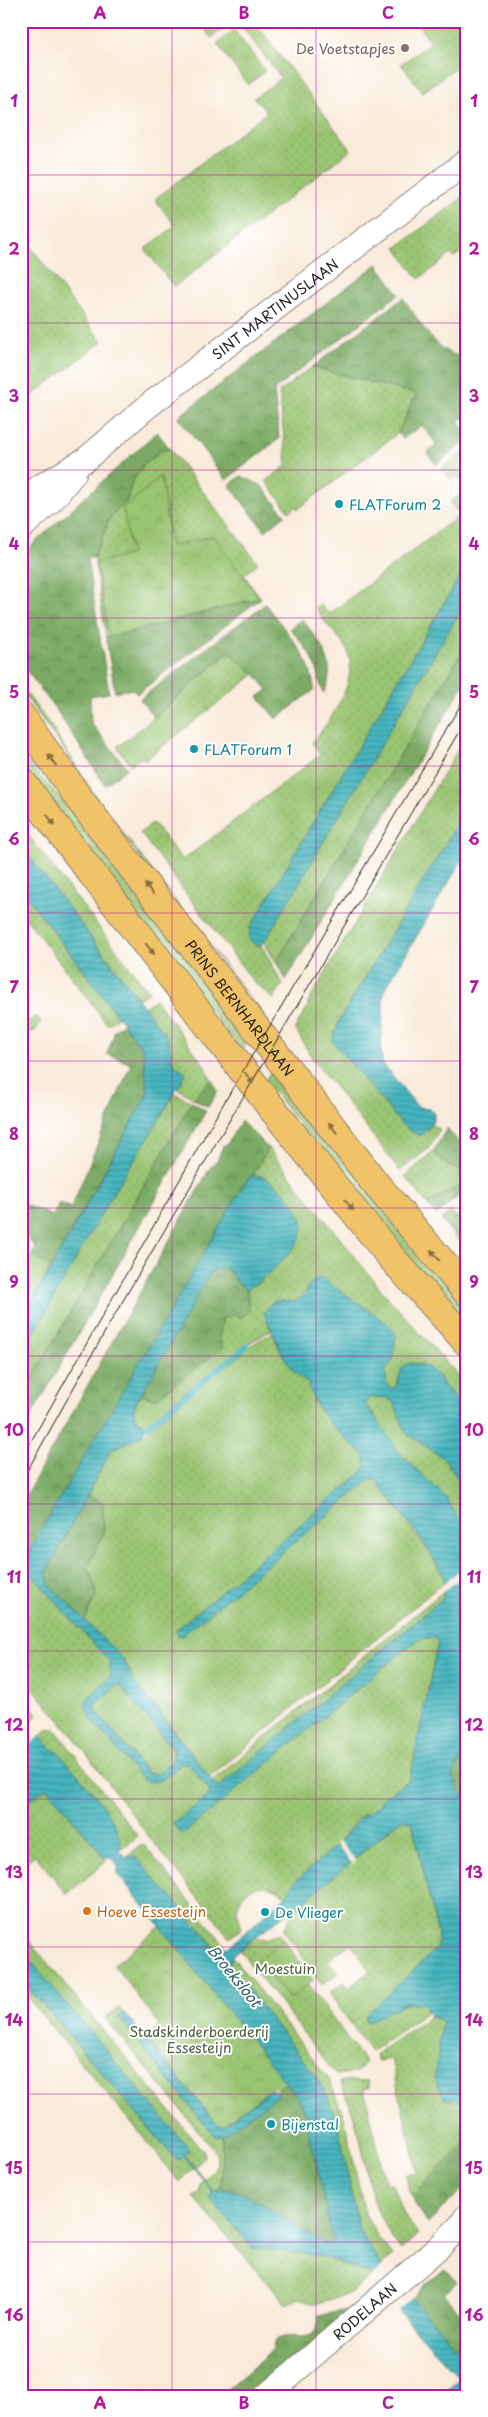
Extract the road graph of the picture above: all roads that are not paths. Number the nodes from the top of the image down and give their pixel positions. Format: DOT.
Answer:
graph roads {
  1 [pos="467,161"];
  2 [pos="85,460"];
  3 [pos="21,501"];
  4 [pos="21,528"];
  5 [pos="21,716"];
  6 [pos="21,781"];
  7 [pos="467,1292"];
  8 [pos="467,1342"];
  9 [pos="465,2221"];
  10 [pos="266,2396"];
  1 -- 2 [label="street, SINT MARTINUSLAAN"];
  2 -- 3 [label="street, SINT MARTINUSLAAN"];
  2 -- 4 [label="street, SINT MARTINUSLAAN"];
  7 -- 5 [label="main road, PRINS BERNHARDLAAN, one-way"];
  6 -- 8 [label="main road, one-way"];
  9 -- 10 [label="street, RODELAAN"];
}
